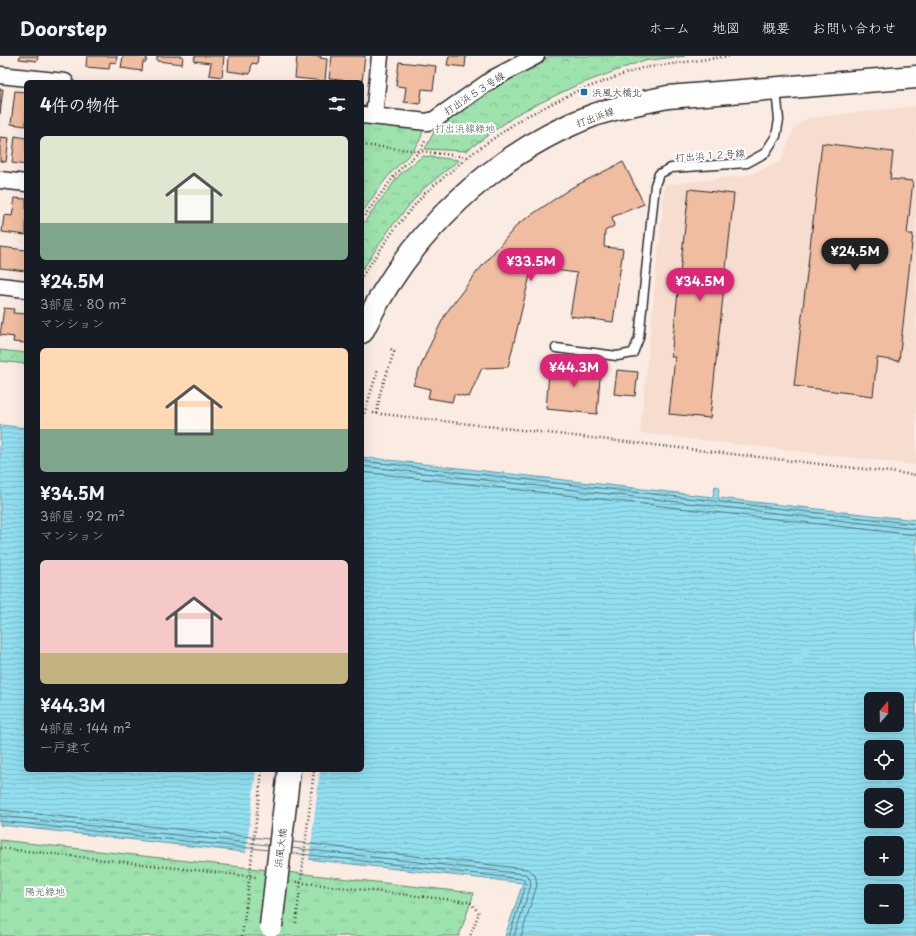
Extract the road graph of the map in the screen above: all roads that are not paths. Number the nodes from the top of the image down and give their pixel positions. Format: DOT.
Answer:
graph roads {
  1 [pos="380,56"];
  2 [pos="536,56"];
  3 [pos="0,75"];
  4 [pos="916,77"];
  5 [pos="46,80"];
  6 [pos="776,88"];
  7 [pos="368,116"];
  8 [pos="0,180"];
  9 [pos="24,183"];
  10 [pos="0,286"];
  11 [pos="24,289"];
  12 [pos="364,328"];
  13 [pos="556,348"];
  14 [pos="289,772"];
  15 [pos="271,931"];
  1 -- 7 [label="street"];
  2 -- 7 [label="street, 打出浜５３号線"];
  3 -- 5 [label="street"];
  4 -- 6 [label="street, 打出浜線"];
  6 -- 12 [label="street, 打出浜線"];
  6 -- 13 [label="lane, 打出浜１２号線"];
  8 -- 9 [label="street"];
  10 -- 11 [label="street"];
  14 -- 15 [label="street, 浜風大橋, bridge"];
}
